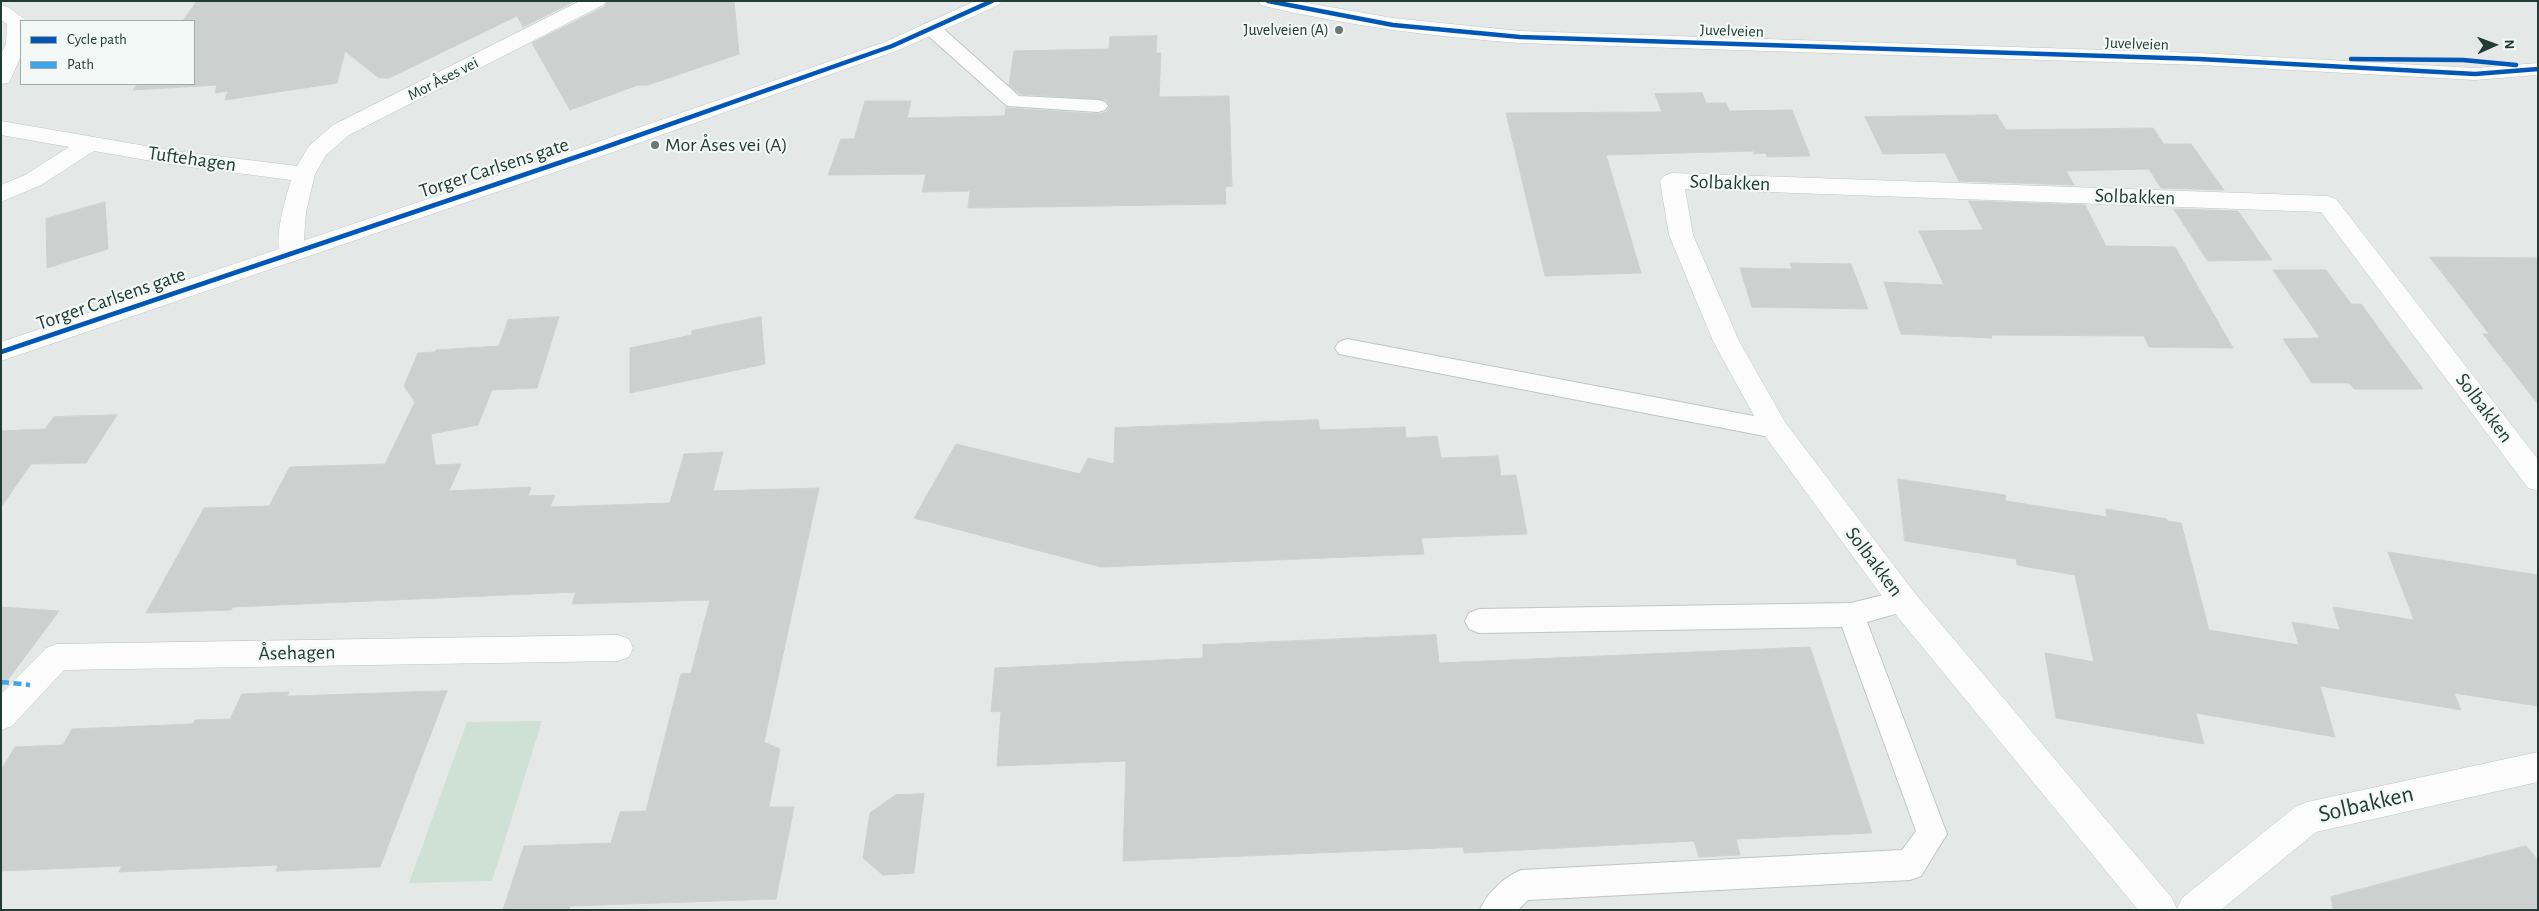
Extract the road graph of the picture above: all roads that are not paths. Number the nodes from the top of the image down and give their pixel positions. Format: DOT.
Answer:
graph roads {
  1 [pos="596,1"];
  2 [pos="992,1"];
  3 [pos="1274,2"];
  4 [pos="1,11"];
  5 [pos="931,28"];
  6 [pos="2538,68"];
  7 [pos="1,78"];
  8 [pos="1098,106"];
  9 [pos="1,128"];
  10 [pos="89,144"];
  11 [pos="304,174"];
  12 [pos="1,194"];
  13 [pos="291,252"];
  14 [pos="1347,348"];
  15 [pos="1,352"];
  16 [pos="1775,429"];
  17 [pos="2538,480"];
  18 [pos="1904,602"];
  19 [pos="1851,614"];
  20 [pos="1479,621"];
  21 [pos="618,648"];
  22 [pos="1,716"];
  23 [pos="2538,767"];
  24 [pos="1496,910"];
  25 [pos="2160,910"];
  26 [pos="2194,910"];
  1 -- 11 [label="street, Mor Åses vei"];
  2 -- 5 [label="street, Torger Carlsens gate"];
  3 -- 6 [label="street, Juvelveien"];
  4 -- 7 [label="street"];
  5 -- 8 [label="lane"];
  5 -- 13 [label="street, Torger Carlsens gate"];
  9 -- 10 [label="street, Tuftehagen"];
  10 -- 11 [label="street, Tuftehagen"];
  10 -- 12 [label="street"];
  11 -- 13 [label="street"];
  13 -- 15 [label="street, Torger Carlsens gate"];
  14 -- 16 [label="lane"];
  16 -- 17 [label="street, Solbakken"];
  16 -- 18 [label="street, Solbakken"];
  18 -- 19 [label="lane"];
  18 -- 25 [label="street, Solbakken"];
  19 -- 20 [label="lane"];
  19 -- 24 [label="lane"];
  21 -- 22 [label="street, Åsehagen"];
  23 -- 26 [label="street, Solbakken"];
}
